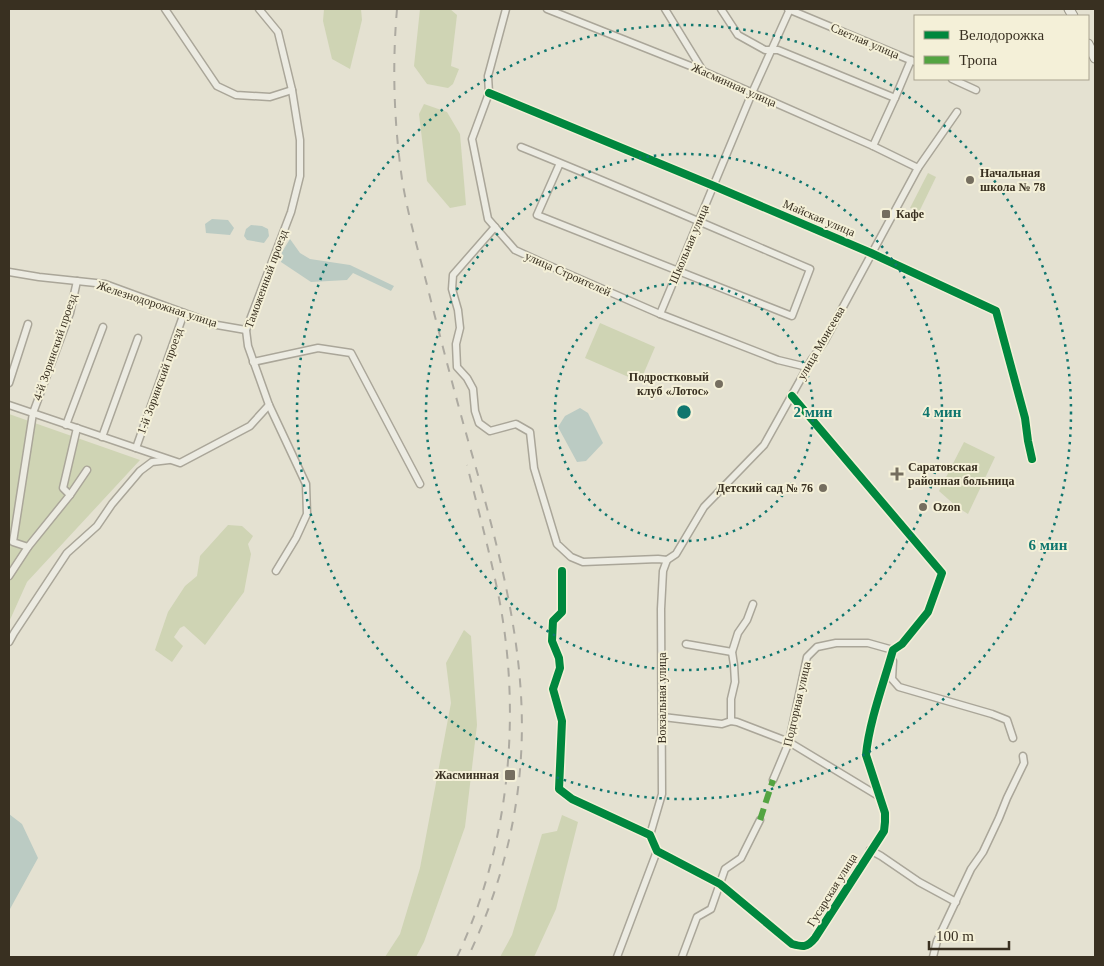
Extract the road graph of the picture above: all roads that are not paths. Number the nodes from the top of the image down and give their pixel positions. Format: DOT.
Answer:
graph roads {
  1 [pos="165,9"];
  2 [pos="259,9"];
  3 [pos="506,9"];
  4 [pos="548,9"];
  5 [pos="665,9"];
  6 [pos="721,9"];
  7 [pos="789,9"];
  8 [pos="1089,46"];
  9 [pos="771,51"];
  10 [pos="1095,58"];
  11 [pos="913,61"];
  12 [pos="703,71"];
  13 [pos="954,80"];
  14 [pos="292,90"];
  15 [pos="976,90"];
  16 [pos="489,93"];
  17 [pos="752,93"];
  18 [pos="895,98"];
  19 [pos="957,112"];
  20 [pos="873,146"];
  21 [pos="521,147"];
  22 [pos="560,162"];
  23 [pos="918,168"];
  24 [pos="714,186"];
  25 [pos="699,221"];
  26 [pos="495,227"];
  27 [pos="871,253"];
  28 [pos="678,271"];
  29 [pos="9,272"];
  30 [pos="77,281"];
  31 [pos="184,313"];
  32 [pos="660,314"];
  33 [pos="28,324"];
  34 [pos="103,326"];
  35 [pos="246,330"];
  36 [pos="138,338"];
  37 [pos="253,362"];
  38 [pos="807,367"];
  39 [pos="9,383"];
  40 [pos="792,396"];
  41 [pos="9,405"];
  42 [pos="269,405"];
  43 [pos="32,413"];
  44 [pos="66,425"];
  45 [pos="76,428"];
  46 [pos="102,437"];
  47 [pos="136,448"];
  48 [pos="1032,459"];
  49 [pos="170,460"];
  50 [pos="87,470"];
  51 [pos="420,484"];
  52 [pos="70,496"];
  53 [pos="28,547"];
  54 [pos="667,560"];
  55 [pos="562,570"];
  56 [pos="276,571"];
  57 [pos="9,576"];
  58 [pos="754,604"];
  59 [pos="9,642"];
  60 [pos="686,644"];
  61 [pos="893,650"];
  62 [pos="732,652"];
  63 [pos="663,717"];
  64 [pos="732,721"];
  65 [pos="1013,738"];
  66 [pos="789,742"];
  67 [pos="1024,756"];
  68 [pos="774,780"];
  69 [pos="880,798"];
  70 [pos="760,820"];
  71 [pos="650,835"];
  72 [pos="870,850"];
  73 [pos="658,851"];
  74 [pos="720,884"];
  75 [pos="956,902"];
  76 [pos="617,957"];
  77 [pos="682,957"];
  78 [pos="933,957"];
  1 -- 14 [label="street"];
  2 -- 14 [label="street, Таможенный проезд"];
  3 -- 16 [label="street, улица Строителей"];
  4 -- 12 [label="street, Жасминная улица"];
  5 -- 12 [label="street"];
  6 -- 9 [label="street"];
  7 -- 9 [label="street, Школьная улица"];
  7 -- 11 [label="street, Светлая улица"];
  8 -- 10 [label="main road"];
  9 -- 17 [label="street, Школьная улица"];
  9 -- 18 [label="street"];
  11 -- 18 [label="street"];
  12 -- 17 [label="street, Жасминная улица"];
  13 -- 15 [label="street"];
  14 -- 35 [label="street, Таможенный проезд"];
  16 -- 24 [label="street, Майская улица"];
  16 -- 26 [label="street, улица Строителей"];
  17 -- 20 [label="street, Жасминная улица"];
  17 -- 24 [label="street, Школьная улица"];
  18 -- 20 [label="street"];
  19 -- 23 [label="street, улица Моисеева"];
  20 -- 23 [label="street, Жасминная улица"];
  21 -- 22 [label="street"];
  22 -- 25 [label="street"];
  22 -- 28 [label="street"];
  23 -- 27 [label="street, улица Моисеева"];
  24 -- 25 [label="street, Школьная улица"];
  24 -- 27 [label="street, Майская улица"];
  25 -- 28 [label="street, Школьная улица"];
  25 -- 28 [label="street"];
  26 -- 32 [label="street, улица Строителей"];
  26 -- 54 [label="street"];
  27 -- 38 [label="street, улица Моисеева"];
  27 -- 48 [label="street, Майская улица"];
  28 -- 32 [label="street, Школьная улица"];
  29 -- 30 [label="street, Железнодорожная улица"];
  30 -- 31 [label="street, Железнодорожная улица"];
  30 -- 43 [label="street, 4-й Зоринский проезд"];
  31 -- 35 [label="street, Железнодорожная улица"];
  31 -- 47 [label="street, 1-й Зоринский проезд"];
  32 -- 38 [label="street, улица Строителей"];
  33 -- 39 [label="street"];
  34 -- 44 [label="street"];
  35 -- 37 [label="street, Таможенный проезд"];
  36 -- 46 [label="street"];
  37 -- 42 [label="street, Таможенный проезд"];
  37 -- 51 [label="street"];
  38 -- 40 [label="street, улица Моисеева"];
  40 -- 54 [label="street, улица Моисеева"];
  40 -- 61 [label="street"];
  41 -- 43 [label="street"];
  42 -- 49 [label="street"];
  42 -- 56 [label="street, Таможенный проезд"];
  43 -- 44 [label="street"];
  43 -- 53 [label="street, 4-й Зоринский проезд"];
  44 -- 45 [label="street"];
  45 -- 46 [label="street"];
  45 -- 52 [label="street"];
  46 -- 47 [label="street"];
  47 -- 49 [label="street"];
  49 -- 59 [label="street"];
  50 -- 52 [label="street"];
  52 -- 53 [label="street"];
  53 -- 57 [label="street"];
  54 -- 63 [label="street, Вокзальная улица"];
  55 -- 71 [label="street"];
  58 -- 62 [label="street"];
  60 -- 62 [label="street"];
  61 -- 65 [label="street"];
  61 -- 66 [label="street, Подгорная улица"];
  61 -- 69 [label="street"];
  62 -- 64 [label="street"];
  63 -- 64 [label="street"];
  63 -- 71 [label="street, Вокзальная улица"];
  64 -- 66 [label="street"];
  66 -- 68 [label="street, Подгорная улица"];
  66 -- 69 [label="street"];
  67 -- 75 [label="street"];
  69 -- 72 [label="street, Гусарская улица"];
  70 -- 74 [label="street"];
  71 -- 73 [label="street"];
  72 -- 74 [label="street, Гусарская улица"];
  72 -- 75 [label="street"];
  73 -- 74 [label="street"];
  73 -- 76 [label="street"];
  74 -- 77 [label="street"];
  75 -- 78 [label="street"];
}
